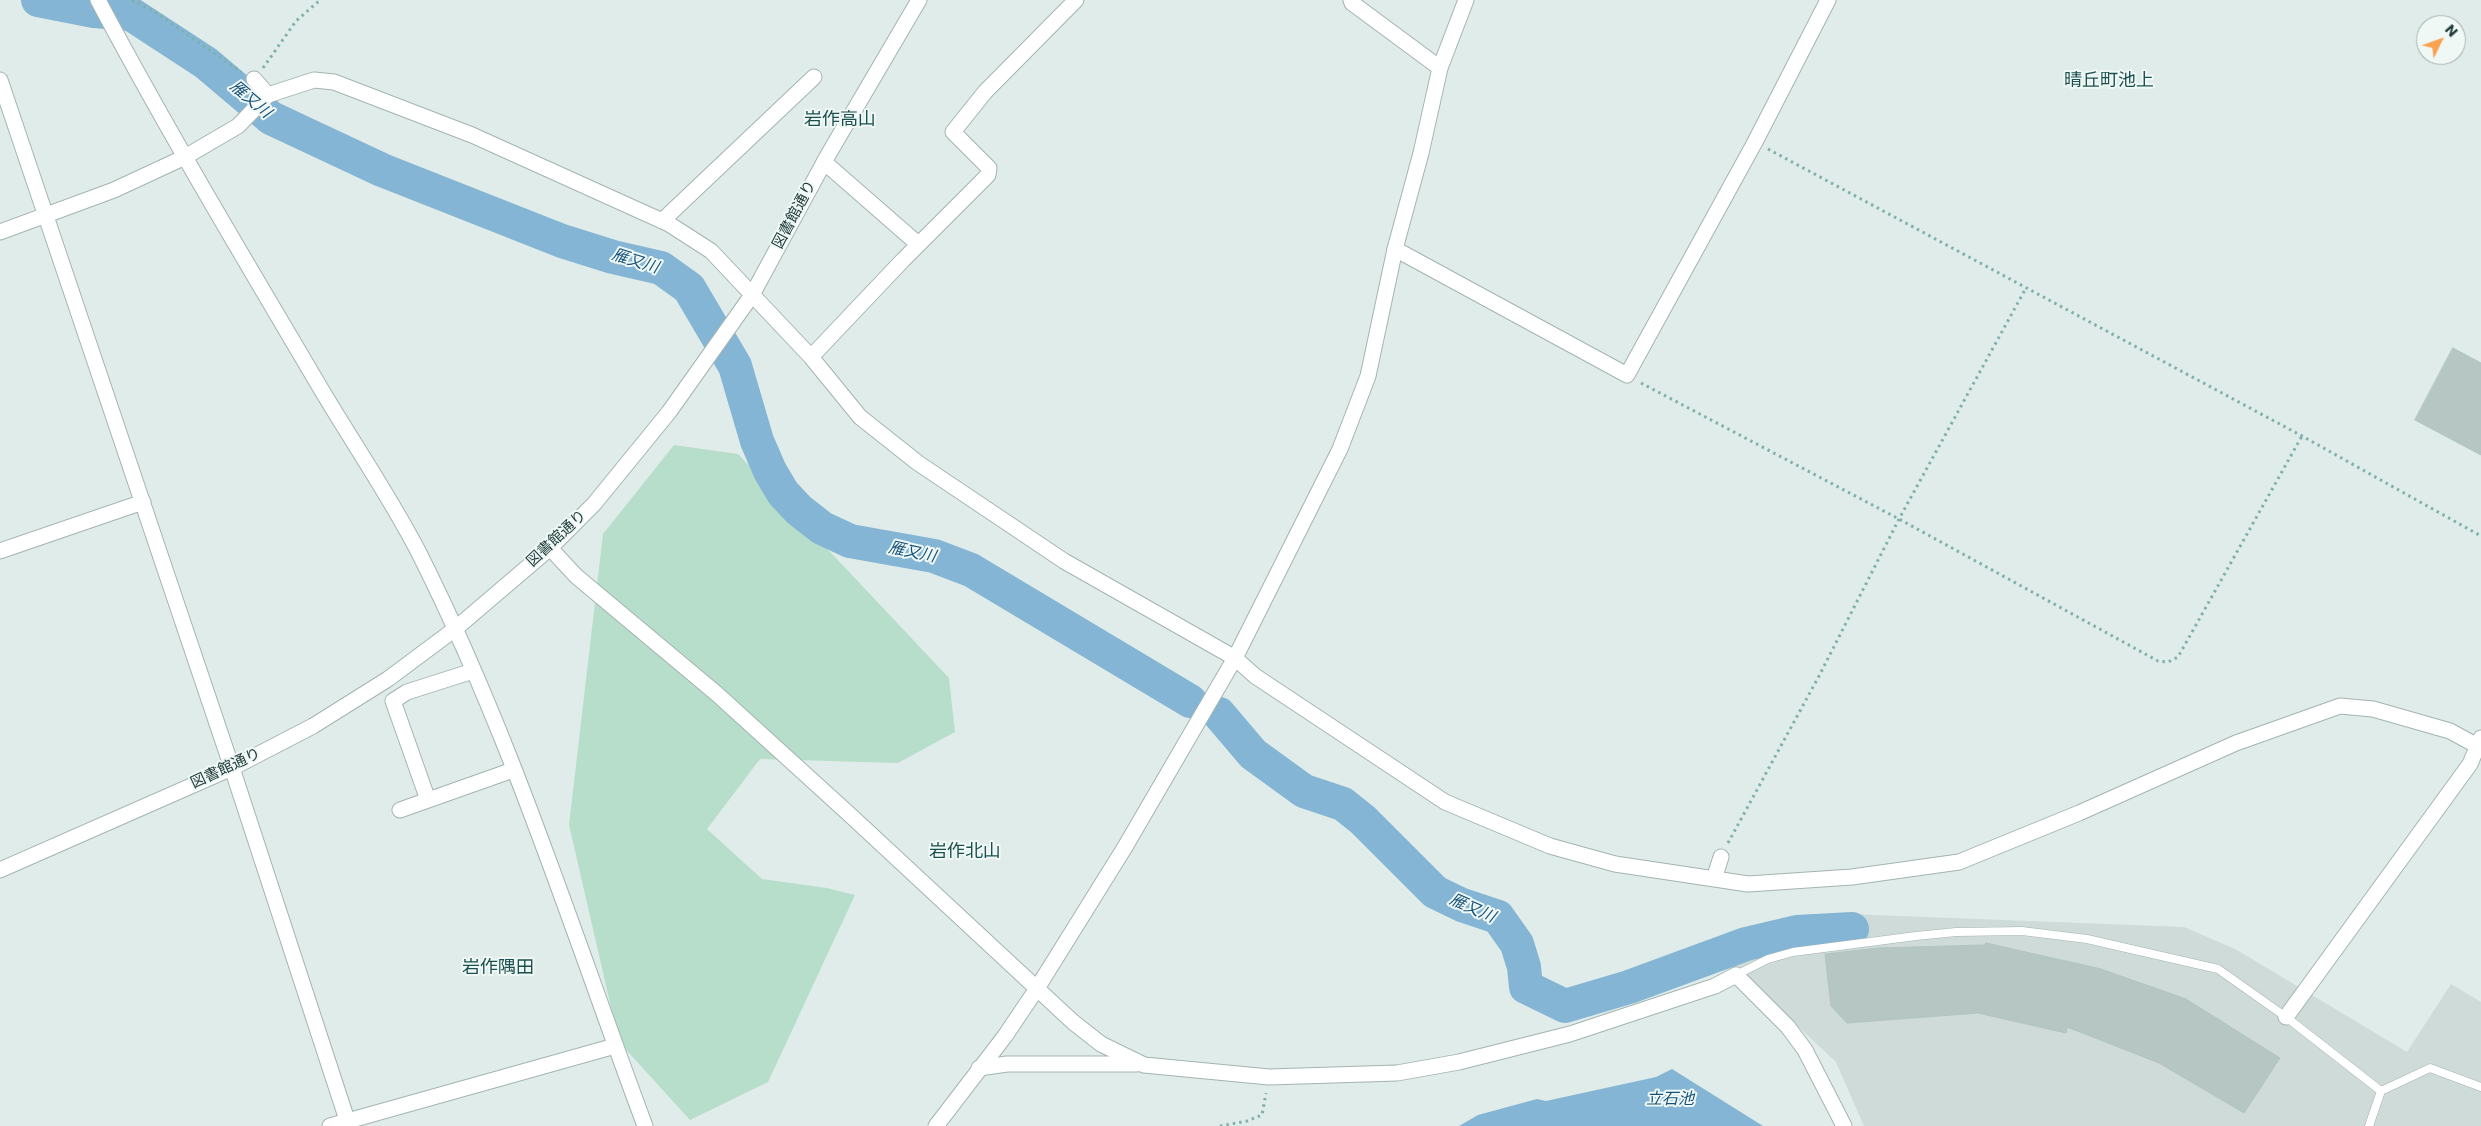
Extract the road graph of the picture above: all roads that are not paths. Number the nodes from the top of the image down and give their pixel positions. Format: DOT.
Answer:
graph roads {
  1 [pos="919,0"];
  2 [pos="1076,0"];
  3 [pos="1351,0"];
  4 [pos="1466,0"];
  5 [pos="1828,0"];
  6 [pos="98,1"];
  7 [pos="1440,68"];
  8 [pos="814,77"];
  9 [pos="254,79"];
  10 [pos="0,80"];
  11 [pos="267,96"];
  12 [pos="185,157"];
  13 [pos="824,162"];
  14 [pos="46,216"];
  15 [pos="662,221"];
  16 [pos="0,232"];
  17 [pos="918,244"];
  18 [pos="1396,249"];
  19 [pos="752,295"];
  20 [pos="811,357"];
  21 [pos="143,502"];
  22 [pos="550,548"];
  23 [pos="0,550"];
  24 [pos="455,629"];
  25 [pos="1235,658"];
  26 [pos="473,671"];
  27 [pos="2480,744"];
  28 [pos="232,768"];
  29 [pos="514,770"];
  30 [pos="428,800"];
  31 [pos="400,810"];
  32 [pos="1721,857"];
  33 [pos="0,870"];
  34 [pos="1714,878"];
  35 [pos="1736,975"];
  36 [pos="1036,990"];
  37 [pos="2286,1017"];
  38 [pos="615,1046"];
  39 [pos="1144,1065"];
  40 [pos="979,1068"];
  41 [pos="2481,1088"];
  42 [pos="2381,1091"];
  43 [pos="348,1124"];
  44 [pos="330,1126"];
  45 [pos="645,1126"];
  46 [pos="936,1126"];
  47 [pos="1844,1126"];
  48 [pos="2369,1126"];
  1 -- 13 [label="street, 図書館通り"];
  2 -- 17 [label="street"];
  3 -- 7 [label="street"];
  4 -- 7 [label="street"];
  5 -- 18 [label="street"];
  6 -- 12 [label="street"];
  7 -- 18 [label="street"];
  8 -- 15 [label="street"];
  9 -- 11 [label="street"];
  10 -- 14 [label="street"];
  11 -- 12 [label="street"];
  11 -- 15 [label="street"];
  12 -- 14 [label="street"];
  12 -- 24 [label="street"];
  13 -- 17 [label="street"];
  13 -- 19 [label="street, 図書館通り"];
  14 -- 16 [label="street"];
  14 -- 21 [label="street"];
  15 -- 19 [label="street"];
  17 -- 20 [label="street"];
  18 -- 25 [label="street"];
  19 -- 20 [label="street"];
  19 -- 22 [label="street, 図書館通り"];
  20 -- 25 [label="street"];
  21 -- 23 [label="street"];
  21 -- 28 [label="street"];
  22 -- 24 [label="street, 図書館通り"];
  22 -- 36 [label="street"];
  24 -- 26 [label="street"];
  24 -- 28 [label="street, 図書館通り"];
  25 -- 34 [label="street"];
  25 -- 36 [label="street"];
  26 -- 29 [label="street"];
  26 -- 30 [label="street"];
  27 -- 34 [label="street"];
  27 -- 37 [label="street"];
  28 -- 33 [label="street, 図書館通り"];
  28 -- 43 [label="street"];
  29 -- 30 [label="street"];
  29 -- 38 [label="street"];
  30 -- 31 [label="street"];
  32 -- 34 [label="street"];
  35 -- 37 [label="lane"];
  35 -- 39 [label="street"];
  35 -- 47 [label="street"];
  36 -- 39 [label="street"];
  36 -- 40 [label="street"];
  37 -- 42 [label="lane"];
  38 -- 43 [label="street"];
  38 -- 45 [label="street"];
  39 -- 40 [label="street"];
  40 -- 46 [label="street"];
  41 -- 42 [label="lane"];
  42 -- 48 [label="lane"];
  43 -- 44 [label="street"];
}
